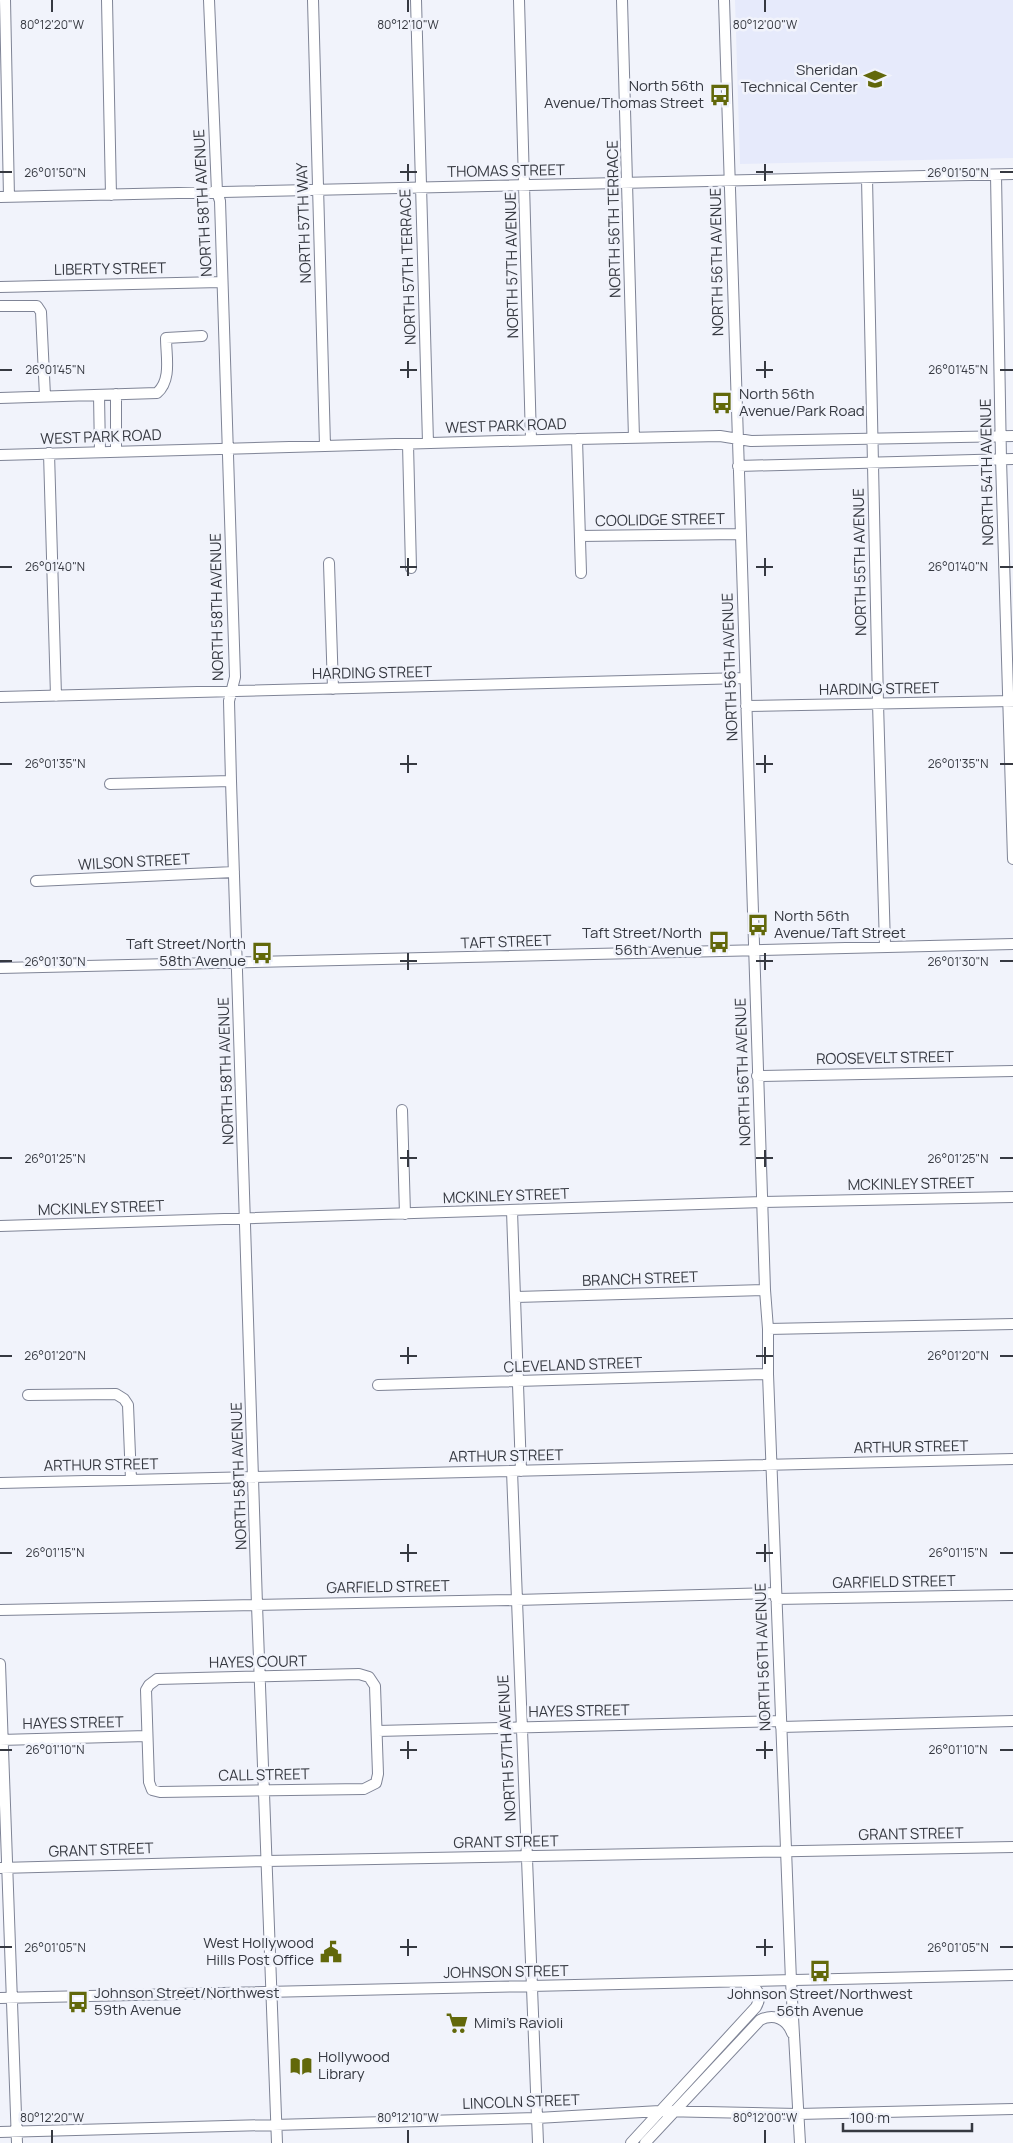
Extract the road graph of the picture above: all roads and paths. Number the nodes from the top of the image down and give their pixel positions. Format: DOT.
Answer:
graph roads {
  1 [pos="5,0"];
  2 [pos="107,0"];
  3 [pos="210,0"];
  4 [pos="313,0"];
  5 [pos="416,0"];
  6 [pos="519,0"];
  7 [pos="622,0"];
  8 [pos="724,0"];
  9 [pos="1013,174"];
  10 [pos="996,175"];
  11 [pos="867,178"];
  12 [pos="730,181"];
  13 [pos="628,183"];
  14 [pos="525,185"];
  15 [pos="421,188"];
  16 [pos="318,190"];
  17 [pos="217,192"];
  18 [pos="111,194"];
  19 [pos="4,197"];
  20 [pos="221,282"];
  21 [pos="0,287"];
  22 [pos="0,306"];
  23 [pos="202,336"];
  24 [pos="116,394"];
  25 [pos="99,395"];
  26 [pos="45,396"];
  27 [pos="0,398"];
  28 [pos="1000,436"];
  29 [pos="1013,436"];
  30 [pos="634,438"];
  31 [pos="577,439"];
  32 [pos="736,439"];
  33 [pos="872,439"];
  34 [pos="531,440"];
  35 [pos="428,443"];
  36 [pos="408,444"];
  37 [pos="325,446"];
  38 [pos="229,448"];
  39 [pos="100,452"];
  40 [pos="116,452"];
  41 [pos="49,453"];
  42 [pos="0,455"];
  43 [pos="1001,459"];
  44 [pos="1013,459"];
  45 [pos="873,462"];
  46 [pos="738,466"];
  47 [pos="740,534"];
  48 [pos="580,536"];
  49 [pos="329,563"];
  50 [pos="410,568"];
  51 [pos="581,573"];
  52 [pos="745,678"];
  53 [pos="333,689"];
  54 [pos="232,692"];
  55 [pos="56,696"];
  56 [pos="0,697"];
  57 [pos="1010,701"];
  58 [pos="878,703"];
  59 [pos="746,706"];
  60 [pos="231,781"];
  61 [pos="110,784"];
  62 [pos="1013,859"];
  63 [pos="234,872"];
  64 [pos="36,881"];
  65 [pos="1013,944"];
  66 [pos="885,946"];
  67 [pos="755,950"];
  68 [pos="238,964"];
  69 [pos="0,968"];
  70 [pos="1013,1071"];
  71 [pos="757,1076"];
  72 [pos="402,1110"];
  73 [pos="1013,1197"];
  74 [pos="763,1202"];
  75 [pos="512,1211"];
  76 [pos="405,1214"];
  77 [pos="245,1218"];
  78 [pos="0,1226"];
  79 [pos="765,1290"];
  80 [pos="516,1297"];
  81 [pos="1013,1324"];
  82 [pos="768,1329"];
  83 [pos="768,1374"];
  84 [pos="518,1382"];
  85 [pos="378,1385"];
  86 [pos="28,1395"];
  87 [pos="1013,1459"];
  88 [pos="771,1465"];
  89 [pos="517,1471"];
  90 [pos="254,1477"];
  91 [pos="131,1480"];
  92 [pos="0,1483"];
  93 [pos="1013,1595"];
  94 [pos="776,1596"];
  95 [pos="516,1600"];
  96 [pos="258,1605"];
  97 [pos="0,1610"];
  98 [pos="0,1664"];
  99 [pos="261,1676"];
  100 [pos="1013,1721"];
  101 [pos="781,1724"];
  102 [pos="521,1728"];
  103 [pos="376,1731"];
  104 [pos="147,1736"];
  105 [pos="1,1740"];
  106 [pos="264,1789"];
  107 [pos="1013,1847"];
  108 [pos="786,1852"];
  109 [pos="527,1856"];
  110 [pos="267,1861"];
  111 [pos="4,1868"];
  112 [pos="1013,1975"];
  113 [pos="791,1981"];
  114 [pos="742,1982"];
  115 [pos="532,1987"];
  116 [pos="271,1991"];
  117 [pos="12,1997"];
  118 [pos="0,1998"];
  119 [pos="743,2021"];
  120 [pos="751,2029"];
  121 [pos="794,2039"];
  122 [pos="1013,2109"];
  123 [pos="660,2111"];
  124 [pos="675,2111"];
  125 [pos="798,2114"];
  126 [pos="537,2118"];
  127 [pos="276,2124"];
  128 [pos="16,2131"];
  129 [pos="0,2132"];
  130 [pos="17,2143"];
  131 [pos="277,2143"];
  132 [pos="538,2143"];
  133 [pos="631,2143"];
  134 [pos="645,2143"];
  135 [pos="800,2143"];
  1 -- 19 [label="street"];
  2 -- 18 [label="street"];
  3 -- 17 [label="street, NORTH 58TH AVENUE"];
  4 -- 16 [label="street, NORTH 57TH WAY"];
  5 -- 15 [label="street, NORTH 57TH TERRACE"];
  6 -- 14 [label="street, NORTH 57TH AVENUE"];
  7 -- 13 [label="street, NORTH 56TH TERRACE"];
  8 -- 12 [label="street, NORTH 56TH AVENUE"];
  9 -- 10 [label="street, THOMAS STREET"];
  10 -- 11 [label="street, THOMAS STREET"];
  10 -- 28 [label="street, NORTH 54TH AVENUE"];
  11 -- 12 [label="street, THOMAS STREET"];
  11 -- 33 [label="street, NORTH 55TH AVENUE"];
  12 -- 13 [label="street, THOMAS STREET"];
  12 -- 32 [label="street, NORTH 56TH AVENUE"];
  13 -- 14 [label="street, THOMAS STREET"];
  13 -- 30 [label="street, NORTH 56TH TERRACE"];
  14 -- 15 [label="street, THOMAS STREET"];
  14 -- 34 [label="street, NORTH 57TH AVENUE"];
  15 -- 16 [label="street, THOMAS STREET"];
  15 -- 35 [label="street, NORTH 57TH TERRACE"];
  16 -- 17 [label="street, THOMAS STREET"];
  16 -- 37 [label="street, NORTH 57TH WAY"];
  17 -- 18 [label="street, THOMAS STREET"];
  17 -- 20 [label="street, NORTH 58TH AVENUE"];
  18 -- 19 [label="street, THOMAS STREET"];
  20 -- 21 [label="street, LIBERTY STREET"];
  20 -- 38 [label="street, NORTH 58TH AVENUE"];
  22 -- 26 [label="street"];
  23 -- 24 [label="street"];
  24 -- 25 [label="street"];
  24 -- 40 [label="street"];
  25 -- 26 [label="street"];
  25 -- 39 [label="street"];
  26 -- 27 [label="street"];
  28 -- 29 [label="street, WEST PARK ROAD"];
  28 -- 33 [label="street, WEST PARK ROAD"];
  28 -- 43 [label="street, NORTH 54TH AVENUE"];
  30 -- 31 [label="street, WEST PARK ROAD"];
  30 -- 32 [label="street, WEST PARK ROAD"];
  31 -- 34 [label="street, WEST PARK ROAD"];
  31 -- 48 [label="street"];
  32 -- 33 [label="street, WEST PARK ROAD"];
  32 -- 46 [label="street, NORTH 56TH AVENUE"];
  33 -- 45 [label="street, NORTH 55TH AVENUE"];
  34 -- 35 [label="street, WEST PARK ROAD"];
  35 -- 36 [label="street, WEST PARK ROAD"];
  36 -- 37 [label="street, WEST PARK ROAD"];
  36 -- 50 [label="street"];
  37 -- 38 [label="street, WEST PARK ROAD"];
  38 -- 40 [label="street, WEST PARK ROAD"];
  38 -- 54 [label="street, NORTH 58TH AVENUE"];
  39 -- 40 [label="street, WEST PARK ROAD"];
  39 -- 41 [label="street, WEST PARK ROAD"];
  41 -- 42 [label="street, WEST PARK ROAD"];
  41 -- 55 [label="street"];
  43 -- 44 [label="street"];
  43 -- 45 [label="street"];
  43 -- 57 [label="street, NORTH 54TH AVENUE"];
  45 -- 46 [label="street"];
  45 -- 58 [label="street, NORTH 55TH AVENUE"];
  46 -- 47 [label="street, NORTH 56TH AVENUE"];
  47 -- 48 [label="street, COOLIDGE STREET"];
  47 -- 52 [label="street, NORTH 56TH AVENUE"];
  48 -- 51 [label="street"];
  49 -- 53 [label="street"];
  52 -- 53 [label="street, HARDING STREET"];
  52 -- 59 [label="street, NORTH 56TH AVENUE"];
  53 -- 54 [label="street, HARDING STREET"];
  54 -- 55 [label="street, HARDING STREET"];
  54 -- 60 [label="street, NORTH 58TH AVENUE"];
  55 -- 56 [label="street, HARDING STREET"];
  57 -- 58 [label="street, HARDING STREET"];
  57 -- 62 [label="street, NORTH 54TH AVENUE"];
  58 -- 59 [label="street, HARDING STREET"];
  58 -- 66 [label="street, NORTH 55TH AVENUE"];
  59 -- 67 [label="street, NORTH 56TH AVENUE"];
  60 -- 61 [label="street"];
  60 -- 63 [label="street, NORTH 58TH AVENUE"];
  63 -- 64 [label="street, WILSON STREET"];
  63 -- 68 [label="street, NORTH 58TH AVENUE"];
  65 -- 66 [label="street, TAFT STREET"];
  66 -- 67 [label="street, TAFT STREET"];
  67 -- 68 [label="street, TAFT STREET"];
  67 -- 71 [label="street, NORTH 56TH AVENUE"];
  68 -- 69 [label="street, TAFT STREET"];
  68 -- 77 [label="street, NORTH 58TH AVENUE"];
  70 -- 71 [label="street, ROOSEVELT STREET"];
  71 -- 74 [label="street, NORTH 56TH AVENUE"];
  72 -- 76 [label="street"];
  73 -- 74 [label="street, MCKINLEY STREET"];
  74 -- 75 [label="street, MCKINLEY STREET"];
  74 -- 79 [label="street, NORTH 56TH AVENUE"];
  75 -- 76 [label="street, MCKINLEY STREET"];
  75 -- 80 [label="street, NORTH 57TH AVENUE"];
  76 -- 77 [label="street, MCKINLEY STREET"];
  77 -- 78 [label="street, MCKINLEY STREET"];
  77 -- 90 [label="street, NORTH 58TH AVENUE"];
  79 -- 80 [label="street, BRANCH STREET"];
  79 -- 82 [label="street, NORTH 56TH AVENUE"];
  80 -- 84 [label="street, NORTH 57TH AVENUE"];
  81 -- 82 [label="street"];
  82 -- 83 [label="street, NORTH 56TH AVENUE"];
  83 -- 84 [label="street, CLEVELAND STREET"];
  83 -- 88 [label="street, NORTH 56TH AVENUE"];
  84 -- 85 [label="street, CLEVELAND STREET"];
  84 -- 89 [label="street, NORTH 57TH AVENUE"];
  86 -- 91 [label="street"];
  87 -- 88 [label="street, ARTHUR STREET"];
  88 -- 89 [label="street, ARTHUR STREET"];
  88 -- 94 [label="street, NORTH 56TH AVENUE"];
  89 -- 90 [label="street, ARTHUR STREET"];
  89 -- 95 [label="street, NORTH 57TH AVENUE"];
  90 -- 91 [label="street, ARTHUR STREET"];
  90 -- 96 [label="street, NORTH 58TH AVENUE"];
  91 -- 92 [label="street, ARTHUR STREET"];
  93 -- 94 [label="street, GARFIELD STREET"];
  94 -- 95 [label="street, GARFIELD STREET"];
  94 -- 101 [label="street, NORTH 56TH AVENUE"];
  95 -- 96 [label="street, GARFIELD STREET"];
  95 -- 102 [label="street, NORTH 57TH AVENUE"];
  96 -- 97 [label="street, GARFIELD STREET"];
  96 -- 99 [label="street, NORTH 58TH AVENUE"];
  98 -- 105 [label="street"];
  99 -- 103 [label="street, HAYES COURT"];
  99 -- 104 [label="street, HAYES COURT"];
  99 -- 106 [label="street, NORTH 58TH AVENUE"];
  100 -- 101 [label="street, HAYES STREET"];
  101 -- 102 [label="street, HAYES STREET"];
  101 -- 108 [label="street, NORTH 56TH AVENUE"];
  102 -- 103 [label="street, HAYES STREET"];
  102 -- 109 [label="street, NORTH 57TH AVENUE"];
  103 -- 106 [label="street, CALL STREET"];
  104 -- 105 [label="street, HAYES STREET"];
  104 -- 106 [label="street, CALL STREET"];
  105 -- 111 [label="street"];
  106 -- 110 [label="street, NORTH 58TH AVENUE"];
  107 -- 108 [label="street, GRANT STREET"];
  108 -- 109 [label="street, GRANT STREET"];
  108 -- 113 [label="street, NORTH 56TH AVENUE"];
  109 -- 110 [label="street, GRANT STREET"];
  109 -- 115 [label="street, NORTH 57TH AVENUE"];
  110 -- 111 [label="street, GRANT STREET"];
  110 -- 116 [label="street, NORTH 58TH AVENUE"];
  111 -- 117 [label="street"];
  112 -- 113 [label="street, JOHNSON STREET"];
  113 -- 114 [label="street, JOHNSON STREET"];
  113 -- 121 [label="street, NORTH 56TH AVENUE"];
  114 -- 115 [label="street, JOHNSON STREET"];
  114 -- 119 [label="street"];
  115 -- 116 [label="street, JOHNSON STREET"];
  115 -- 126 [label="street, NORTH 57TH AVENUE"];
  116 -- 117 [label="street, JOHNSON STREET"];
  116 -- 127 [label="street, NORTH 58TH AVENUE"];
  117 -- 118 [label="street, JOHNSON STREET"];
  117 -- 128 [label="street"];
  119 -- 120 [label="street"];
  119 -- 123 [label="street"];
  120 -- 121 [label="street"];
  120 -- 124 [label="street"];
  121 -- 125 [label="street, NORTH 56TH AVENUE"];
  122 -- 125 [label="street, LINCOLN STREET"];
  123 -- 124 [label="street, LINCOLN STREET"];
  123 -- 126 [label="street, LINCOLN STREET"];
  123 -- 133 [label="street"];
  124 -- 125 [label="street, LINCOLN STREET"];
  124 -- 134 [label="street"];
  125 -- 135 [label="street, NORTH 56TH AVENUE"];
  126 -- 127 [label="street, LINCOLN STREET"];
  126 -- 132 [label="street, NORTH 57TH AVENUE"];
  127 -- 128 [label="street, LINCOLN STREET"];
  127 -- 131 [label="street, NORTH 58TH AVENUE"];
  128 -- 129 [label="street, LINCOLN STREET"];
  128 -- 130 [label="street"];
}
